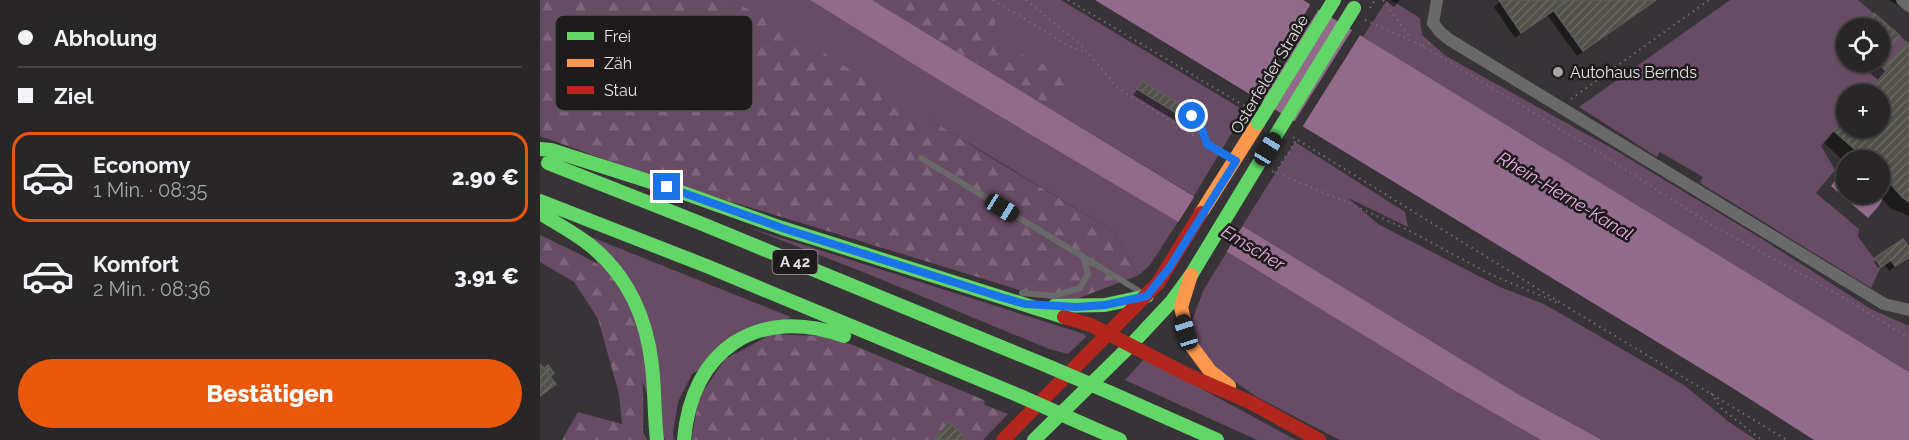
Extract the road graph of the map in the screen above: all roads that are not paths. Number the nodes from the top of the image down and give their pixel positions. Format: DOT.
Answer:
graph roads {
  1 [pos="1334,0"];
  2 [pos="1437,0"];
  3 [pos="1902,0"];
  4 [pos="1357,4"];
  5 [pos="1909,6"];
  6 [pos="1192,116"];
  7 [pos="540,149"];
  8 [pos="921,158"];
  9 [pos="540,159"];
  10 [pos="1236,161"];
  11 [pos="540,201"];
  12 [pos="540,213"];
  13 [pos="1084,258"];
  14 [pos="883,260"];
  15 [pos="1194,270"];
  16 [pos="951,273"];
  17 [pos="1147,296"];
  18 [pos="1020,298"];
  19 [pos="1909,310"];
  20 [pos="1109,334"];
  21 [pos="1131,345"];
  22 [pos="910,350"];
  23 [pos="1252,404"];
  24 [pos="657,440"];
  25 [pos="684,440"];
  26 [pos="1003,440"];
  27 [pos="1034,440"];
  28 [pos="1120,440"];
  29 [pos="1217,440"];
  30 [pos="1319,440"];
  1 -- 10 [label="main road, Osterfelder Straße, bridge"];
  2 -- 19 [label="street"];
  3 -- 5 [label="street"];
  4 -- 15 [label="main road, bridge"];
  6 -- 10 [label="lane"];
  7 -- 14 [label="main road"];
  8 -- 13 [label="lane"];
  9 -- 29 [label="main road, A 42, bridge"];
  10 -- 17 [label="main road, Osterfelder Straße"];
  11 -- 22 [label="main road, A 42"];
  12 -- 24 [label="main road"];
  13 -- 17 [label="lane"];
  13 -- 18 [label="lane"];
  14 -- 16 [label="lane"];
  14 -- 18 [label="main road"];
  15 -- 21 [label="main road"];
  15 -- 23 [label="main road"];
  17 -- 18 [label="main road"];
  17 -- 20 [label="main road, Osterfelder Straße"];
  18 -- 20 [label="main road"];
  20 -- 21 [label="main road"];
  20 -- 26 [label="main road, Osterfelder Straße"];
  21 -- 23 [label="main road"];
  21 -- 27 [label="main road"];
  22 -- 25 [label="main road"];
  22 -- 28 [label="main road, A 42, bridge"];
  23 -- 30 [label="main road"];
}
